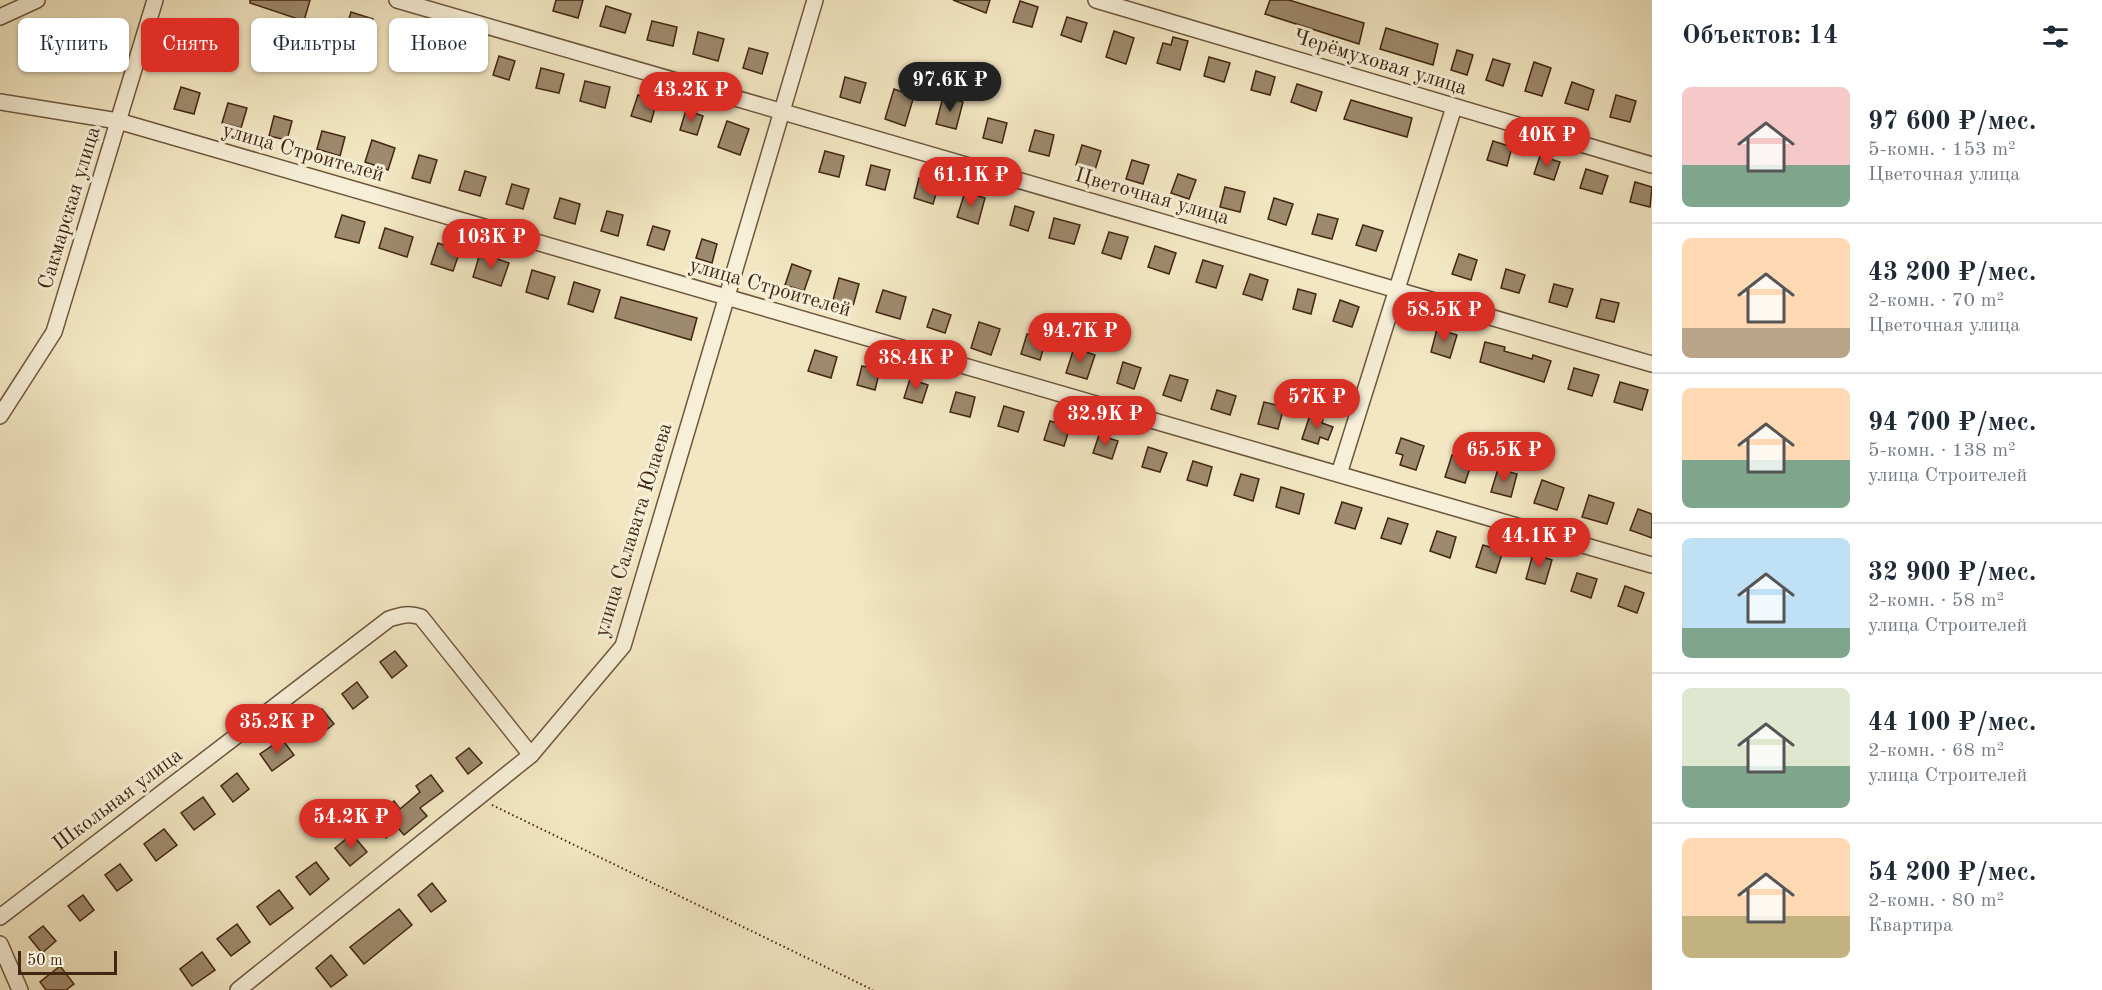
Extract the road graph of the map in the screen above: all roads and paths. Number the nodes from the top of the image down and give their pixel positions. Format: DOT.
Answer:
graph roads {
  1 [pos="37,0"];
  2 [pos="155,0"];
  3 [pos="397,0"];
  4 [pos="815,0"];
  5 [pos="1096,0"];
  6 [pos="0,17"];
  7 [pos="0,102"];
  8 [pos="1454,107"];
  9 [pos="782,111"];
  10 [pos="118,122"];
  11 [pos="1652,165"];
  12 [pos="1397,290"];
  13 [pos="727,297"];
  14 [pos="1652,364"];
  15 [pos="0,416"];
  16 [pos="1339,474"];
  17 [pos="1652,565"];
  18 [pos="531,754"];
  19 [pos="476,797"];
  20 [pos="0,917"];
  21 [pos="0,944"];
  22 [pos="20,990"];
  23 [pos="238,990"];
  24 [pos="873,990"];
  1 -- 6 [label="street"];
  2 -- 10 [label="street, Сакмарская улица"];
  3 -- 9 [label="street, Цветочная улица"];
  4 -- 9 [label="street, улица Салавата Юлаева"];
  5 -- 8 [label="street, Черёмуховая улица"];
  7 -- 10 [label="street, улица Строителей"];
  8 -- 11 [label="street, Черёмуховая улица"];
  8 -- 12 [label="street"];
  9 -- 12 [label="street, Цветочная улица"];
  9 -- 13 [label="street, улица Салавата Юлаева"];
  10 -- 13 [label="street, улица Строителей"];
  10 -- 15 [label="street, Сакмарская улица"];
  12 -- 14 [label="street, Цветочная улица"];
  12 -- 16 [label="street"];
  13 -- 16 [label="street, улица Строителей"];
  13 -- 18 [label="street, улица Салавата Юлаева"];
  16 -- 17 [label="street, улица Строителей"];
  18 -- 19 [label="street, улица Салавата Юлаева"];
  18 -- 20 [label="street, Школьная улица"];
  19 -- 23 [label="street, улица Салавата Юлаева"];
  19 -- 24 [label="path"];
  21 -- 22 [label="street"];
}
